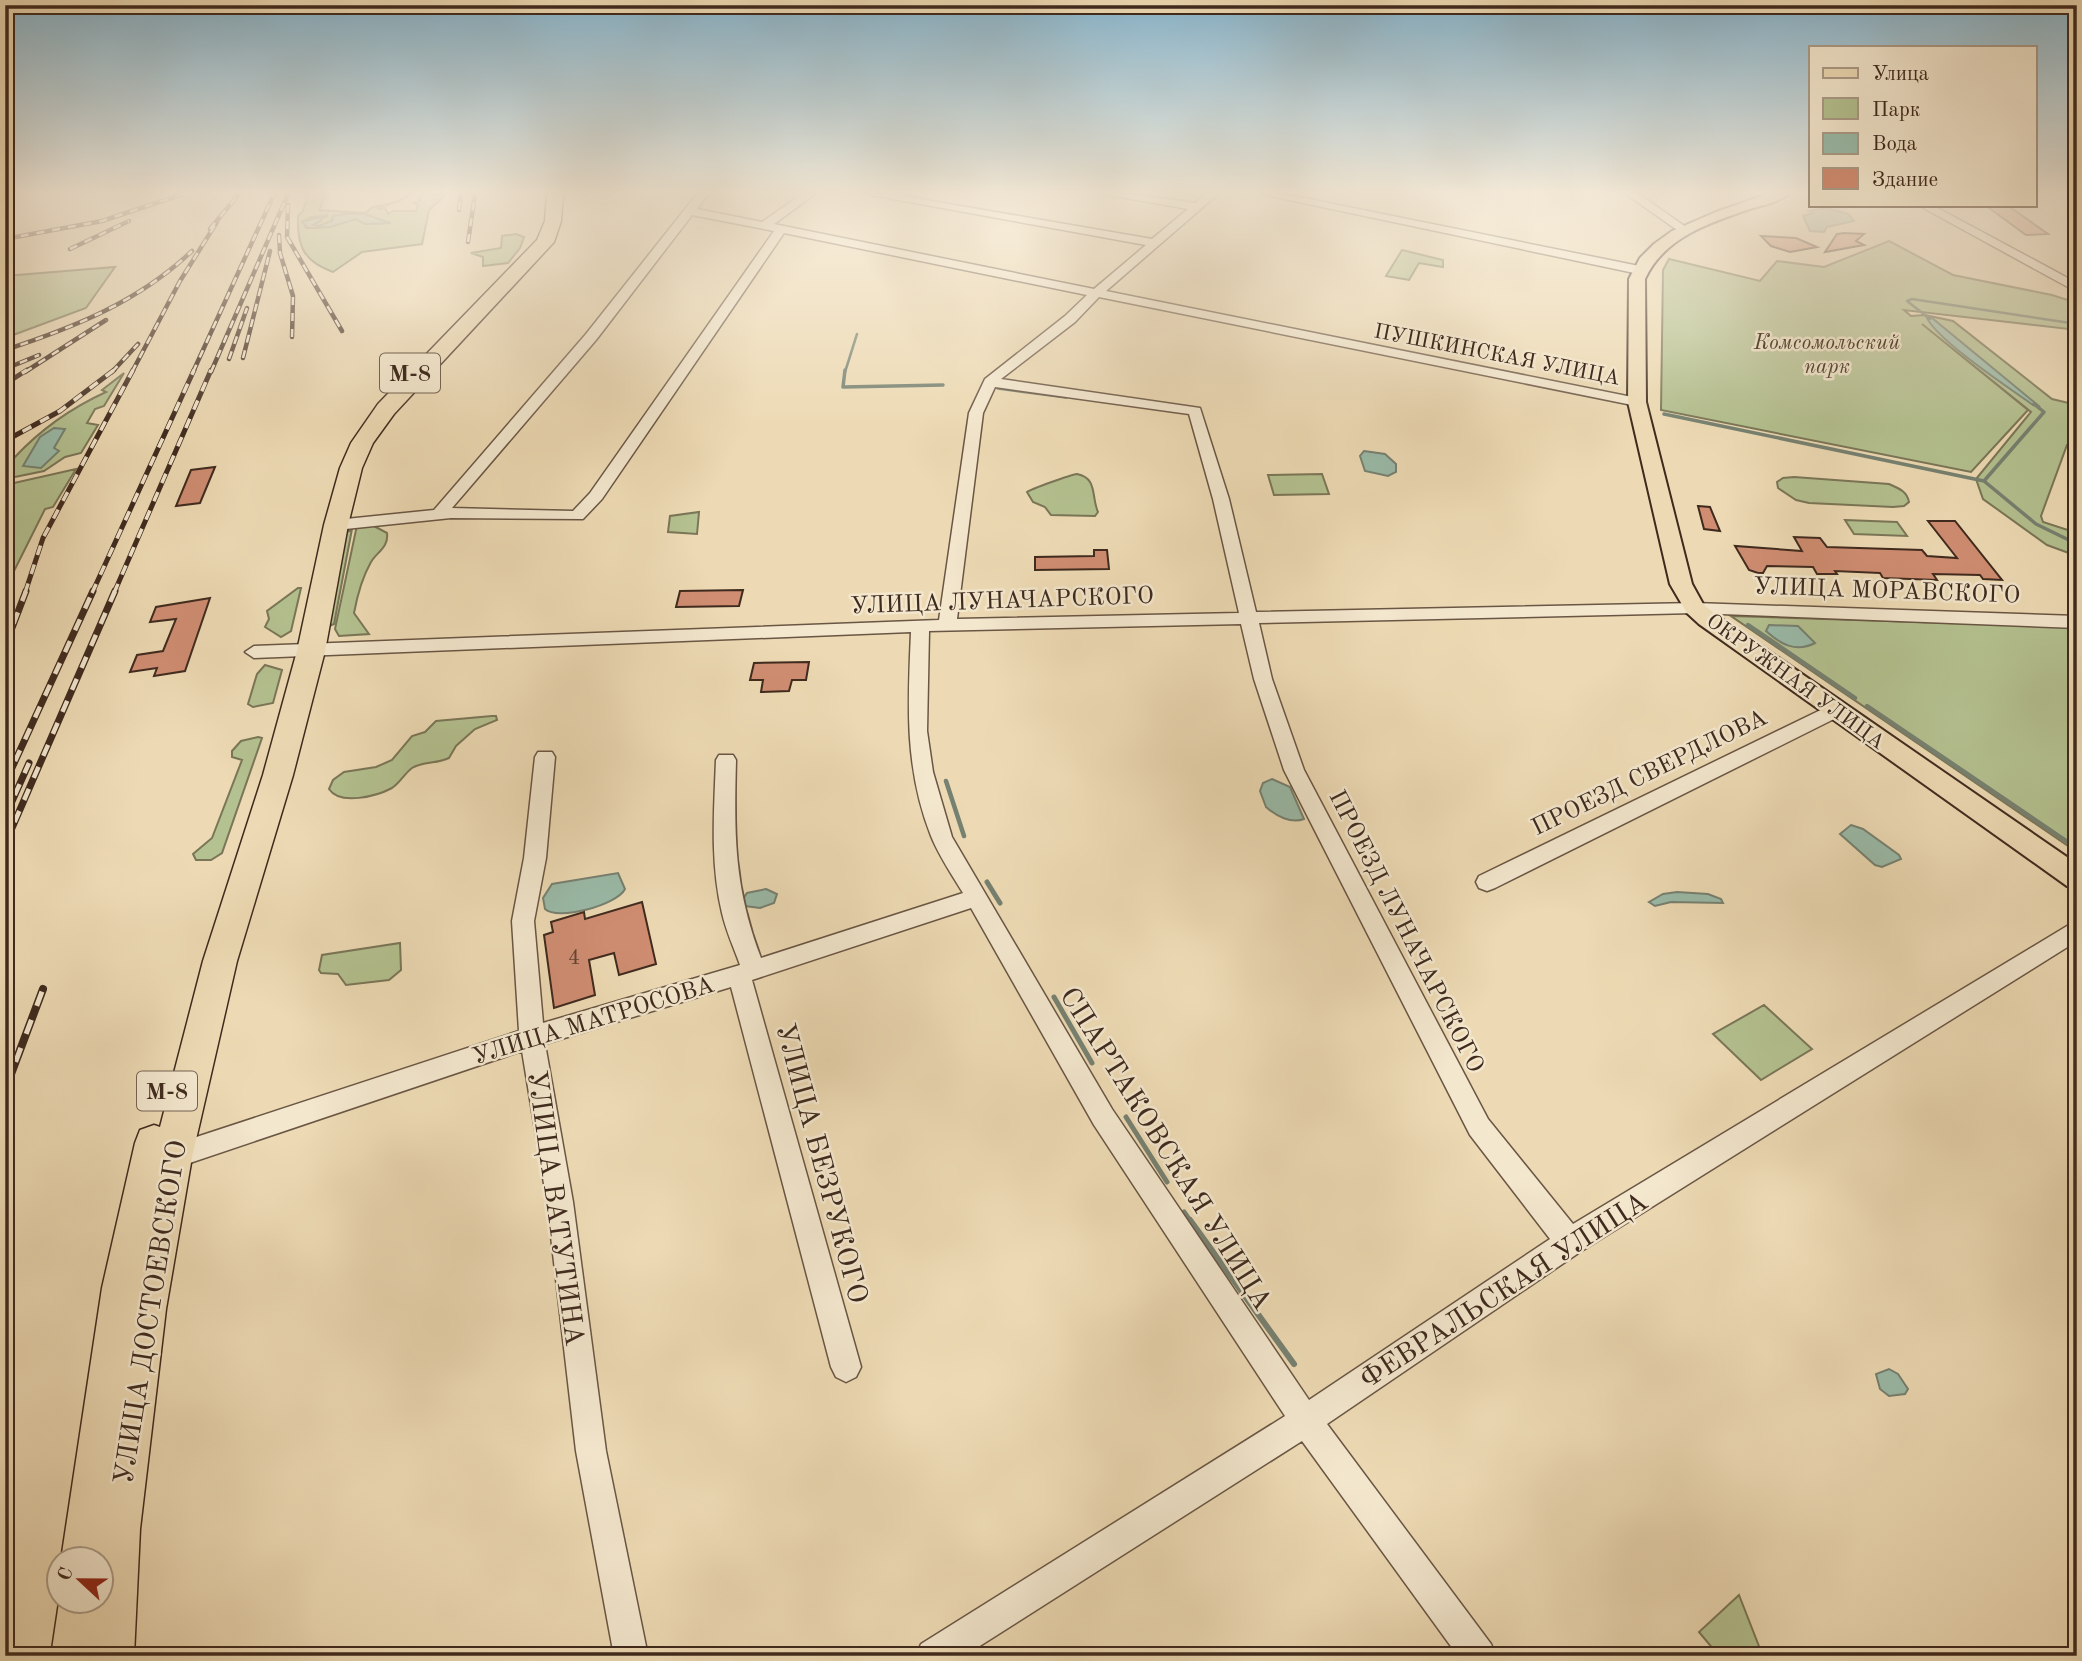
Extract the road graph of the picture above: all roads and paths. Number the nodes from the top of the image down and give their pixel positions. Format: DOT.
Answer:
graph roads {
  1 [pos="509,272"];
  2 [pos="519,272"];
  3 [pos="642,272"];
  4 [pos="751,272"];
  5 [pos="988,272"];
  6 [pos="1121,272"];
  7 [pos="1639,272"];
  8 [pos="2047,272"];
  9 [pos="2077,288"];
  10 [pos="1096,293"];
  11 [pos="990,382"];
  12 [pos="1637,402"];
  13 [pos="437,516"];
  14 [pos="336,525"];
  15 [pos="1695,608"];
  16 [pos="1249,617"];
  17 [pos="2077,622"];
  18 [pos="934,625"];
  19 [pos="288,651"];
  20 [pos="1835,710"];
  21 [pos="545,757"];
  22 [pos="726,760"];
  23 [pos="2077,878"];
  24 [pos="1487,882"];
  25 [pos="976,898"];
  26 [pos="2077,929"];
  27 [pos="746,972"];
  28 [pos="532,1037"];
  29 [pos="172,1157"];
  30 [pos="1570,1242"];
  31 [pos="846,1367"];
  32 [pos="1305,1420"];
  33 [pos="87,1546"];
  34 [pos="81,1616"];
  35 [pos="77,1656"];
  36 [pos="108,1656"];
  37 [pos="631,1656"];
  38 [pos="933,1656"];
  39 [pos="1479,1656"];
  1 -- 19 [label="highway, М-8"];
  2 -- 14 [label="highway, М-8"];
  3 -- 13 [label="street"];
  4 -- 13 [label="street"];
  5 -- 10 [label="street, ПУШКИНСКАЯ УЛИЦА"];
  6 -- 10 [label="street, СПАРТАКОВСКАЯ УЛИЦА"];
  7 -- 12 [label="main road, ОКРУЖНАЯ УЛИЦА"];
  8 -- 9 [label="street"];
  10 -- 11 [label="street, СПАРТАКОВСКАЯ УЛИЦА"];
  10 -- 12 [label="street, ПУШКИНСКАЯ УЛИЦА"];
  11 -- 16 [label="street, ПРОЕЗД ЛУНАЧАРСКОГО"];
  11 -- 18 [label="street, СПАРТАКОВСКАЯ УЛИЦА"];
  12 -- 15 [label="main road, ОКРУЖНАЯ УЛИЦА"];
  13 -- 14 [label="street"];
  14 -- 19 [label="highway, М-8"];
  15 -- 16 [label="street, УЛИЦА ЛУНАЧАРСКОГО"];
  15 -- 17 [label="street, УЛИЦА МОРАВСКОГО"];
  15 -- 20 [label="main road, ОКРУЖНАЯ УЛИЦА"];
  16 -- 18 [label="street, УЛИЦА ЛУНАЧАРСКОГО"];
  16 -- 30 [label="street, ПРОЕЗД ЛУНАЧАРСКОГО"];
  18 -- 19 [label="street, УЛИЦА ЛУНАЧАРСКОГО"];
  18 -- 25 [label="street, СПАРТАКОВСКАЯ УЛИЦА"];
  19 -- 29 [label="highway, УЛИЦА ДОСТОЕВСКОГО / М-8"];
  19 -- 33 [label="highway, УЛИЦА ДОСТОЕВСКОГО / М-8"];
  20 -- 23 [label="main road, ОКРУЖНАЯ УЛИЦА"];
  20 -- 24 [label="street, ПРОЕЗД СВЕРДЛОВА"];
  21 -- 28 [label="street, УЛИЦА ВАТУТИНА"];
  22 -- 27 [label="street"];
  25 -- 27 [label="street, УЛИЦА МАТРОСОВА"];
  25 -- 32 [label="street, СПАРТАКОВСКАЯ УЛИЦА"];
  26 -- 30 [label="street, ФЕВРАЛЬСКАЯ УЛИЦА"];
  27 -- 28 [label="street, УЛИЦА МАТРОСОВА"];
  27 -- 31 [label="street, УЛИЦА БЕЗРУКОГО"];
  28 -- 29 [label="street, УЛИЦА МАТРОСОВА"];
  28 -- 37 [label="street, УЛИЦА ВАТУТИНА"];
  29 -- 36 [label="highway, УЛИЦА ДОСТОЕВСКОГО / М-8"];
  30 -- 32 [label="street, ФЕВРАЛЬСКАЯ УЛИЦА"];
  32 -- 38 [label="street, ФЕВРАЛЬСКАЯ УЛИЦА"];
  32 -- 39 [label="street, СПАРТАКОВСКАЯ УЛИЦА"];
  34 -- 35 [label="highway"];
}
